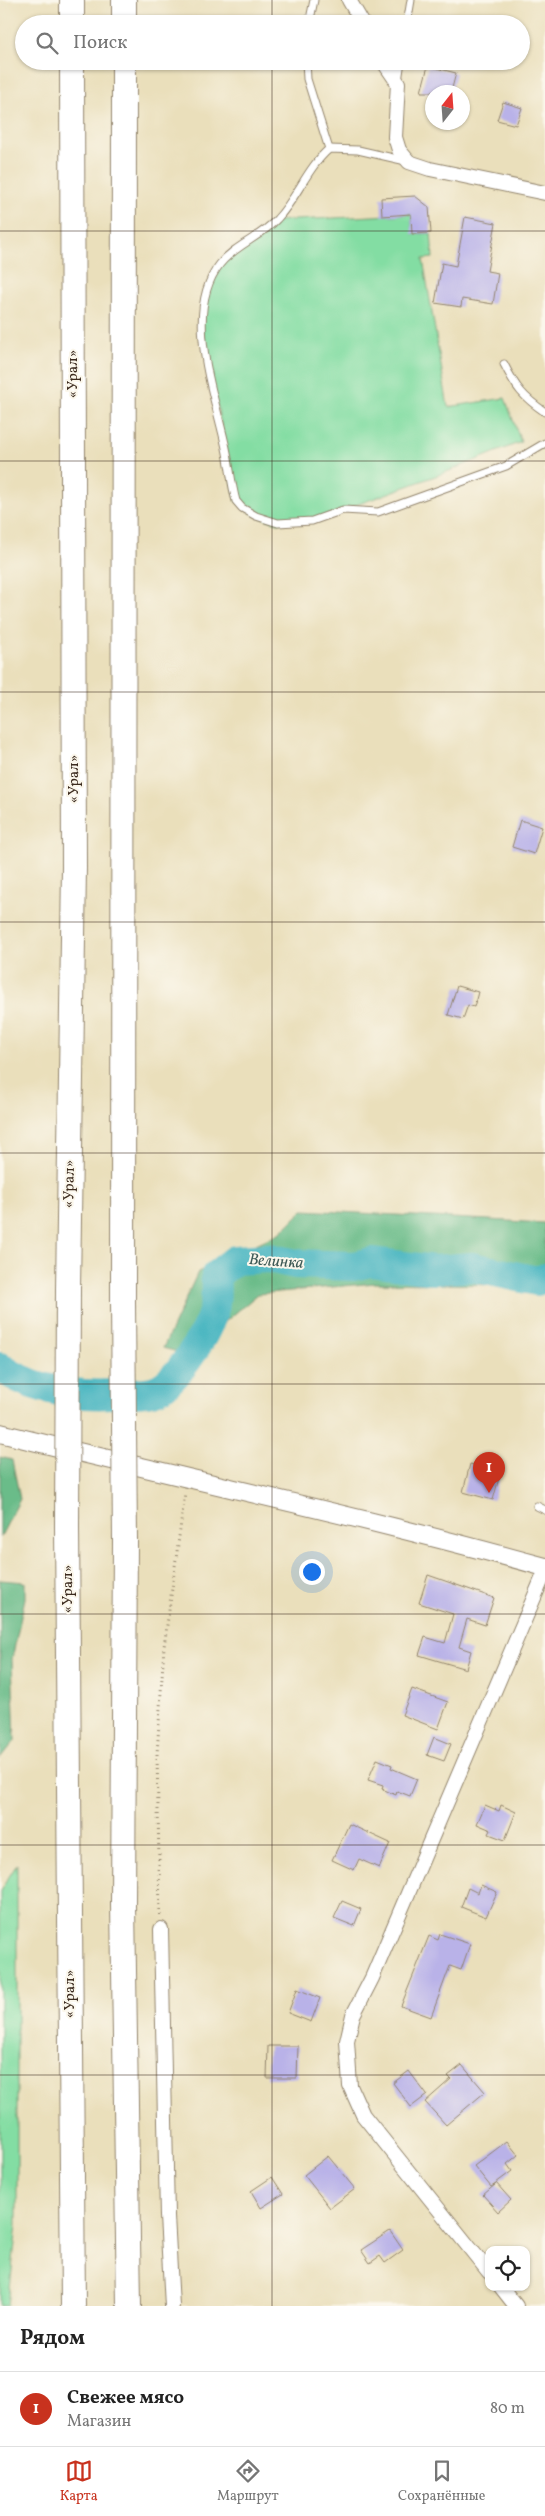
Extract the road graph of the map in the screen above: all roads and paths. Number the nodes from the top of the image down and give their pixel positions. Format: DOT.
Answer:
graph roads {
  1 [pos="72,0"];
  2 [pos="124,0"];
  3 [pos="314,0"];
  4 [pos="350,0"];
  5 [pos="411,0"];
  6 [pos="72,15"];
  7 [pos="124,15"];
  8 [pos="311,15"];
  9 [pos="358,15"];
  10 [pos="408,15"];
  11 [pos="72,70"];
  12 [pos="124,70"];
  13 [pos="306,70"];
  14 [pos="389,70"];
  15 [pos="400,70"];
  16 [pos="398,84"];
  17 [pos="329,149"];
  18 [pos="409,162"];
  19 [pos="545,193"];
  20 [pos="504,364"];
  21 [pos="545,412"];
  22 [pos="545,443"];
  23 [pos="0,1434"];
  24 [pos="186,1480"];
  25 [pos="537,1506"];
  26 [pos="545,1510"];
  27 [pos="545,1566"];
  28 [pos="545,1572"];
  29 [pos="161,1929"];
  30 [pos="485,2267"];
  31 [pos="504,2291"];
  32 [pos="73,2306"];
  33 [pos="129,2306"];
  34 [pos="172,2306"];
  35 [pos="516,2306"];
  1 -- 6 [label="highway"];
  2 -- 7 [label="highway"];
  3 -- 8 [label="lane"];
  4 -- 9 [label="street"];
  5 -- 10 [label="lane"];
  11 -- 32 [label="highway, «Урал», bridge"];
  12 -- 33 [label="highway, bridge"];
  13 -- 17 [label="lane"];
  14 -- 16 [label="street"];
  15 -- 16 [label="lane"];
  16 -- 18 [label="street"];
  17 -- 18 [label="lane"];
  17 -- 22 [label="lane"];
  18 -- 19 [label="street"];
  20 -- 21 [label="lane"];
  23 -- 24 [label="street"];
  24 -- 27 [label="street"];
  24 -- 29 [label="path"];
  25 -- 26 [label="lane"];
  28 -- 30 [label="street"];
  29 -- 34 [label="street"];
  31 -- 35 [label="street"];
}
